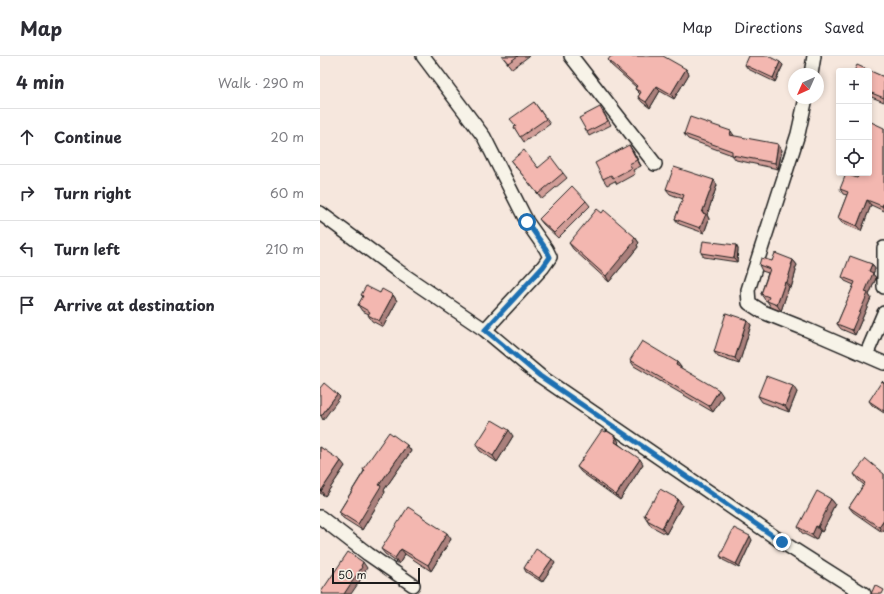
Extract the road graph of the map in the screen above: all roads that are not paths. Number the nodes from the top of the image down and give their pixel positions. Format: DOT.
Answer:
graph roads {
  1 [pos="423,56"];
  2 [pos="572,56"];
  3 [pos="814,56"];
  4 [pos="812,68"];
  5 [pos="805,104"];
  6 [pos="655,164"];
  7 [pos="320,213"];
  8 [pos="884,248"];
  9 [pos="884,287"];
  10 [pos="884,313"];
  11 [pos="485,330"];
  12 [pos="866,355"];
  13 [pos="884,363"];
  14 [pos="320,517"];
  15 [pos="413,585"];
  16 [pos="864,594"];
  1 -- 11 [label="street"];
  2 -- 6 [label="street"];
  3 -- 4 [label="street"];
  5 -- 12 [label="street"];
  7 -- 11 [label="street"];
  8 -- 9 [label="street"];
  10 -- 12 [label="street"];
  11 -- 16 [label="street"];
  12 -- 13 [label="street"];
  14 -- 15 [label="street"];
}
